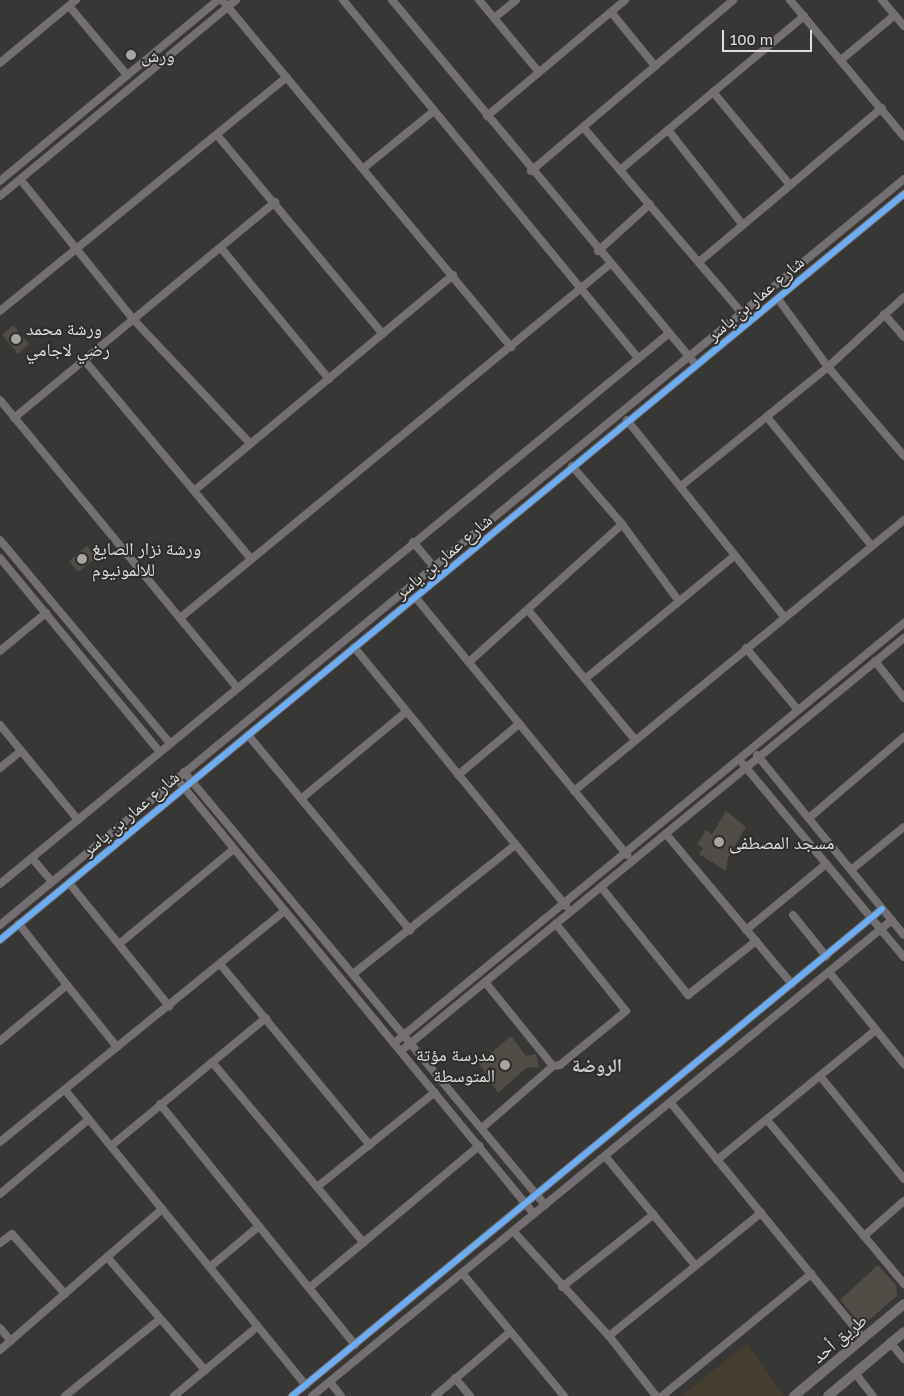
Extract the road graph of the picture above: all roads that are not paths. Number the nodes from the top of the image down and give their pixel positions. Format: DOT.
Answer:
graph roads {
  1 [pos="76,0"];
  2 [pos="343,0"];
  3 [pos="405,0"];
  4 [pos="479,0"];
  5 [pos="516,0"];
  6 [pos="625,0"];
  7 [pos="733,0"];
  8 [pos="790,0"];
  9 [pos="882,0"];
  10 [pos="226,1"];
  11 [pos="395,3"];
  12 [pos="70,6"];
  13 [pos="610,12"];
  14 [pos="804,16"];
  15 [pos="895,16"];
  16 [pos="494,18"];
  17 [pos="904,26"];
  18 [pos="840,60"];
  19 [pos="0,63"];
  20 [pos="655,66"];
  21 [pos="538,71"];
  22 [pos="127,75"];
  23 [pos="287,76"];
  24 [pos="713,92"];
  25 [pos="882,108"];
  26 [pos="434,111"];
  27 [pos="487,116"];
  28 [pos="583,127"];
  29 [pos="668,130"];
  30 [pos="217,135"];
  31 [pos="904,136"];
  32 [pos="365,167"];
  33 [pos="620,170"];
  34 [pos="532,171"];
  35 [pos="20,179"];
  36 [pos="904,179"];
  37 [pos="0,181"];
  38 [pos="790,185"];
  39 [pos="904,194"];
  40 [pos="0,196"];
  41 [pos="275,202"];
  42 [pos="650,204"];
  43 [pos="743,225"];
  44 [pos="74,248"];
  45 [pos="221,248"];
  46 [pos="598,251"];
  47 [pos="699,262"];
  48 [pos="610,265"];
  49 [pos="453,275"];
  50 [pos="581,288"];
  51 [pos="904,297"];
  52 [pos="778,299"];
  53 [pos="0,311"];
  54 [pos="742,313"];
  55 [pos="884,314"];
  56 [pos="134,319"];
  57 [pos="383,334"];
  58 [pos="667,335"];
  59 [pos="904,337"];
  60 [pos="511,347"];
  61 [pos="689,356"];
  62 [pos="638,358"];
  63 [pos="85,361"];
  64 [pos="697,366"];
  65 [pos="828,367"];
  66 [pos="329,379"];
  67 [pos="0,400"];
  68 [pos="767,417"];
  69 [pos="14,418"];
  70 [pos="627,420"];
  71 [pos="250,443"];
  72 [pos="904,456"];
  73 [pos="572,466"];
  74 [pos="681,486"];
  75 [pos="195,490"];
  76 [pos="904,520"];
  77 [pos="622,524"];
  78 [pos="0,540"];
  79 [pos="413,542"];
  80 [pos="872,546"];
  81 [pos="734,556"];
  82 [pos="0,558"];
  83 [pos="250,559"];
  84 [pos="434,567"];
  85 [pos="416,598"];
  86 [pos="678,600"];
  87 [pos="528,610"];
  88 [pos="46,614"];
  89 [pos="784,617"];
  90 [pos="180,618"];
  91 [pos="904,623"];
  92 [pos="904,638"];
  93 [pos="354,647"];
  94 [pos="746,648"];
  95 [pos="0,651"];
  96 [pos="874,661"];
  97 [pos="469,662"];
  98 [pos="585,679"];
  99 [pos="237,687"];
  100 [pos="904,698"];
  101 [pos="798,710"];
  102 [pos="406,712"];
  103 [pos="519,724"];
  104 [pos="0,725"];
  105 [pos="248,735"];
  106 [pos="904,736"];
  107 [pos="635,740"];
  108 [pos="170,743"];
  109 [pos="751,748"];
  110 [pos="21,751"];
  111 [pos="160,752"];
  112 [pos="758,757"];
  113 [pos="739,758"];
  114 [pos="0,768"];
  115 [pos="746,768"];
  116 [pos="184,772"];
  117 [pos="458,775"];
  118 [pos="177,779"];
  119 [pos="191,781"];
  120 [pos="184,788"];
  121 [pos="574,791"];
  122 [pos="302,798"];
  123 [pos="809,818"];
  124 [pos="78,820"];
  125 [pos="904,827"];
  126 [pos="666,834"];
  127 [pos="515,845"];
  128 [pos="234,849"];
  129 [pos="627,854"];
  130 [pos="32,858"];
  131 [pos="826,864"];
  132 [pos="851,870"];
  133 [pos="52,882"];
  134 [pos="69,883"];
  135 [pos="0,884"];
  136 [pos="601,887"];
  137 [pos="566,906"];
  138 [pos="882,909"];
  139 [pos="285,910"];
  140 [pos="793,915"];
  141 [pos="871,918"];
  142 [pos="892,920"];
  143 [pos="19,924"];
  144 [pos="556,924"];
  145 [pos="0,925"];
  146 [pos="880,929"];
  147 [pos="410,930"];
  148 [pos="746,930"];
  149 [pos="904,935"];
  150 [pos="0,940"];
  151 [pos="756,941"];
  152 [pos="119,944"];
  153 [pos="826,956"];
  154 [pos="904,957"];
  155 [pos="220,964"];
  156 [pos="829,972"];
  157 [pos="353,974"];
  158 [pos="485,982"];
  159 [pos="792,984"];
  160 [pos="67,985"];
  161 [pos="169,1006"];
  162 [pos="266,1018"];
  163 [pos="876,1030"];
  164 [pos="404,1035"];
  165 [pos="0,1041"];
  166 [pos="394,1043"];
  167 [pos="410,1043"];
  168 [pos="117,1047"];
  169 [pos="401,1051"];
  170 [pos="212,1062"];
  171 [pos="904,1064"];
  172 [pos="553,1066"];
  173 [pos="820,1076"];
  174 [pos="65,1090"];
  175 [pos="434,1092"];
  176 [pos="670,1102"];
  177 [pos="160,1104"];
  178 [pos="89,1119"];
  179 [pos="766,1120"];
  180 [pos="482,1128"];
  181 [pos="0,1142"];
  182 [pos="370,1145"];
  183 [pos="111,1146"];
  184 [pos="479,1146"];
  185 [pos="605,1156"];
  186 [pos="717,1160"];
  187 [pos="904,1179"];
  188 [pos="317,1187"];
  189 [pos="0,1194"];
  190 [pos="537,1194"];
  191 [pos="904,1201"];
  192 [pos="526,1203"];
  193 [pos="545,1205"];
  194 [pos="162,1209"];
  195 [pos="761,1213"];
  196 [pos="534,1214"];
  197 [pos="654,1214"];
  198 [pos="259,1226"];
  199 [pos="513,1231"];
  200 [pos="864,1236"];
  201 [pos="0,1243"];
  202 [pos="364,1244"];
  203 [pos="107,1257"];
  204 [pos="696,1265"];
  205 [pos="210,1267"];
  206 [pos="462,1274"];
  207 [pos="811,1274"];
  208 [pos="904,1284"];
  209 [pos="562,1287"];
  210 [pos="309,1288"];
  211 [pos="65,1294"];
  212 [pos="904,1304"];
  213 [pos="160,1318"];
  214 [pos="258,1326"];
  215 [pos="0,1328"];
  216 [pos="510,1332"];
  217 [pos="904,1332"];
  218 [pos="609,1336"];
  219 [pos="864,1338"];
  220 [pos="11,1341"];
  221 [pos="890,1342"];
  222 [pos="355,1344"];
  223 [pos="0,1350"];
  224 [pos="904,1359"];
  225 [pos="205,1370"];
  226 [pos="855,1373"];
  227 [pos="455,1378"];
  228 [pos="330,1382"];
  229 [pos="306,1385"];
  230 [pos="65,1396"];
  231 [pos="174,1396"];
  232 [pos="292,1396"];
  233 [pos="312,1396"];
  234 [pos="341,1396"];
  235 [pos="435,1396"];
  236 [pos="470,1396"];
  237 [pos="564,1396"];
  238 [pos="656,1396"];
  239 [pos="662,1396"];
  240 [pos="794,1396"];
  241 [pos="828,1396"];
  242 [pos="873,1396"];
  1 -- 12 [label="street"];
  2 -- 26 [label="street"];
  3 -- 11 [label="street"];
  4 -- 16 [label="street"];
  5 -- 16 [label="street"];
  6 -- 13 [label="street"];
  7 -- 20 [label="street"];
  8 -- 14 [label="street"];
  9 -- 15 [label="street"];
  10 -- 22 [label="street"];
  10 -- 23 [label="street"];
  10 -- 35 [label="street"];
  11 -- 27 [label="street"];
  12 -- 19 [label="street"];
  12 -- 22 [label="street"];
  13 -- 20 [label="street"];
  13 -- 21 [label="street"];
  14 -- 18 [label="street"];
  14 -- 24 [label="street"];
  15 -- 17 [label="street"];
  15 -- 18 [label="street"];
  16 -- 21 [label="street"];
  18 -- 25 [label="street"];
  20 -- 28 [label="street"];
  21 -- 27 [label="street"];
  22 -- 37 [label="street"];
  23 -- 30 [label="street"];
  23 -- 32 [label="street"];
  24 -- 29 [label="street"];
  24 -- 38 [label="street"];
  25 -- 31 [label="street"];
  25 -- 38 [label="street"];
  26 -- 32 [label="street"];
  26 -- 50 [label="street"];
  27 -- 34 [label="street"];
  28 -- 33 [label="street"];
  28 -- 34 [label="street"];
  29 -- 33 [label="street"];
  29 -- 43 [label="street"];
  30 -- 41 [label="street"];
  30 -- 44 [label="street"];
  32 -- 49 [label="street"];
  33 -- 42 [label="street"];
  34 -- 46 [label="street"];
  35 -- 40 [label="street"];
  35 -- 44 [label="street"];
  36 -- 54 [label="street, شارع عمار بن ياسر"];
  38 -- 43 [label="street"];
  39 -- 52 [label="street, شارع عمار بن ياسر"];
  41 -- 45 [label="street"];
  41 -- 57 [label="street"];
  42 -- 46 [label="street"];
  42 -- 47 [label="street"];
  43 -- 47 [label="street"];
  44 -- 53 [label="street"];
  44 -- 56 [label="street"];
  45 -- 56 [label="street"];
  45 -- 66 [label="street"];
  46 -- 48 [label="street"];
  47 -- 54 [label="street"];
  48 -- 50 [label="street"];
  48 -- 58 [label="street"];
  49 -- 57 [label="street"];
  49 -- 60 [label="street"];
  50 -- 60 [label="street"];
  50 -- 62 [label="street"];
  51 -- 55 [label="street"];
  52 -- 64 [label="street, شارع عمار بن ياسر"];
  52 -- 65 [label="street"];
  54 -- 61 [label="street, شارع عمار بن ياسر"];
  55 -- 59 [label="street"];
  55 -- 65 [label="street"];
  56 -- 63 [label="street"];
  56 -- 71 [label="street"];
  57 -- 66 [label="street"];
  58 -- 61 [label="street"];
  58 -- 62 [label="street"];
  60 -- 83 [label="street"];
  61 -- 64 [label="street"];
  61 -- 84 [label="street, شارع عمار بن ياسر"];
  62 -- 79 [label="street"];
  63 -- 69 [label="street"];
  63 -- 75 [label="street"];
  64 -- 70 [label="street, شارع عمار بن ياسر"];
  65 -- 68 [label="street"];
  65 -- 72 [label="street"];
  66 -- 71 [label="street"];
  67 -- 69 [label="street"];
  68 -- 74 [label="street"];
  68 -- 80 [label="street"];
  69 -- 90 [label="street"];
  70 -- 73 [label="street, شارع عمار بن ياسر"];
  70 -- 74 [label="street"];
  71 -- 75 [label="street"];
  73 -- 77 [label="street"];
  73 -- 85 [label="street, شارع عمار بن ياسر"];
  74 -- 81 [label="street"];
  75 -- 83 [label="street"];
  76 -- 80 [label="street"];
  77 -- 86 [label="street"];
  77 -- 87 [label="street"];
  78 -- 108 [label="street"];
  79 -- 84 [label="street"];
  79 -- 99 [label="street"];
  80 -- 89 [label="street"];
  81 -- 86 [label="street"];
  81 -- 89 [label="street"];
  82 -- 88 [label="street"];
  83 -- 90 [label="street"];
  84 -- 116 [label="street, شارع عمار بن ياسر"];
  85 -- 93 [label="street, شارع عمار بن ياسر"];
  85 -- 97 [label="street"];
  86 -- 98 [label="street"];
  87 -- 97 [label="street"];
  87 -- 98 [label="street"];
  88 -- 95 [label="street"];
  88 -- 111 [label="street"];
  89 -- 94 [label="street"];
  90 -- 99 [label="street"];
  91 -- 101 [label="street"];
  92 -- 96 [label="street"];
  93 -- 102 [label="street"];
  93 -- 105 [label="street, شارع عمار بن ياسر"];
  94 -- 101 [label="street"];
  94 -- 107 [label="street"];
  96 -- 100 [label="street"];
  96 -- 112 [label="street"];
  97 -- 103 [label="street"];
  98 -- 107 [label="street"];
  99 -- 108 [label="street"];
  101 -- 109 [label="street"];
  102 -- 117 [label="street"];
  102 -- 122 [label="street"];
  103 -- 117 [label="street"];
  103 -- 121 [label="street"];
  104 -- 110 [label="street"];
  105 -- 119 [label="street, شارع عمار بن ياسر"];
  105 -- 122 [label="street"];
  106 -- 123 [label="street"];
  107 -- 121 [label="street"];
  108 -- 111 [label="street"];
  109 -- 112 [label="street"];
  109 -- 113 [label="street"];
  110 -- 114 [label="street"];
  110 -- 124 [label="street"];
  111 -- 124 [label="street"];
  112 -- 115 [label="street"];
  112 -- 123 [label="street"];
  113 -- 115 [label="street"];
  113 -- 129 [label="street"];
  115 -- 126 [label="street"];
  115 -- 131 [label="street"];
  116 -- 118 [label="street, شارع عمار بن ياسر"];
  116 -- 119 [label="street"];
  117 -- 127 [label="street"];
  118 -- 120 [label="street"];
  118 -- 133 [label="street, شارع عمار بن ياسر"];
  119 -- 120 [label="street, شارع عمار بن ياسر"];
  119 -- 157 [label="street"];
  120 -- 128 [label="street"];
  120 -- 134 [label="street, شارع عمار بن ياسر"];
  121 -- 129 [label="street"];
  122 -- 147 [label="street"];
  123 -- 132 [label="street"];
  124 -- 130 [label="street"];
  125 -- 132 [label="street"];
  126 -- 136 [label="street"];
  126 -- 148 [label="street"];
  127 -- 137 [label="street"];
  127 -- 147 [label="street"];
  128 -- 139 [label="street"];
  128 -- 152 [label="street"];
  129 -- 137 [label="street"];
  130 -- 133 [label="street"];
  130 -- 135 [label="street"];
  131 -- 141 [label="street"];
  131 -- 148 [label="street"];
  132 -- 138 [label="street"];
  133 -- 145 [label="street, شارع عمار بن ياسر"];
  134 -- 143 [label="street, شارع عمار بن ياسر"];
  134 -- 152 [label="street"];
  136 -- 144 [label="street"];
  136 -- 151 [label="street"];
  137 -- 164 [label="street"];
  138 -- 141 [label="street"];
  138 -- 142 [label="street"];
  139 -- 155 [label="street"];
  139 -- 166 [label="street"];
  140 -- 153 [label="street"];
  141 -- 146 [label="street"];
  141 -- 153 [label="street"];
  142 -- 146 [label="street"];
  142 -- 149 [label="street"];
  143 -- 150 [label="street, شارع عمار بن ياسر"];
  143 -- 160 [label="street"];
  144 -- 158 [label="street"];
  144 -- 172 [label="street"];
  146 -- 154 [label="street"];
  146 -- 156 [label="street"];
  147 -- 157 [label="street"];
  148 -- 151 [label="street"];
  151 -- 159 [label="street"];
  152 -- 161 [label="street"];
  153 -- 159 [label="street"];
  155 -- 161 [label="street"];
  155 -- 162 [label="street"];
  156 -- 163 [label="street"];
  156 -- 176 [label="street"];
  157 -- 164 [label="street"];
  158 -- 167 [label="street"];
  158 -- 172 [label="street"];
  159 -- 190 [label="street"];
  160 -- 165 [label="street"];
  160 -- 168 [label="street"];
  161 -- 168 [label="street"];
  162 -- 170 [label="street"];
  162 -- 182 [label="street"];
  163 -- 171 [label="street"];
  163 -- 173 [label="street"];
  164 -- 166 [label="street"];
  164 -- 167 [label="street"];
  166 -- 169 [label="street"];
  167 -- 169 [label="street"];
  167 -- 180 [label="street"];
  168 -- 174 [label="street"];
  169 -- 175 [label="street"];
  170 -- 177 [label="street"];
  170 -- 188 [label="street"];
  172 -- 180 [label="street"];
  173 -- 179 [label="street"];
  173 -- 187 [label="street"];
  174 -- 178 [label="street"];
  174 -- 181 [label="street"];
  175 -- 182 [label="street"];
  175 -- 184 [label="street"];
  176 -- 185 [label="street"];
  176 -- 186 [label="street"];
  177 -- 183 [label="street"];
  177 -- 198 [label="street"];
  178 -- 183 [label="street"];
  178 -- 189 [label="street"];
  179 -- 186 [label="street"];
  179 -- 200 [label="street"];
  180 -- 190 [label="street"];
  182 -- 188 [label="street"];
  183 -- 194 [label="street"];
  184 -- 192 [label="street"];
  184 -- 202 [label="street"];
  185 -- 193 [label="street"];
  185 -- 197 [label="street"];
  186 -- 195 [label="street"];
  188 -- 202 [label="street"];
  190 -- 192 [label="street"];
  190 -- 193 [label="street"];
  191 -- 200 [label="street"];
  192 -- 196 [label="street"];
  192 -- 222 [label="street"];
  193 -- 196 [label="street"];
  194 -- 203 [label="street"];
  194 -- 205 [label="street"];
  195 -- 204 [label="street"];
  195 -- 207 [label="street"];
  196 -- 199 [label="street"];
  197 -- 204 [label="street"];
  197 -- 209 [label="street"];
  198 -- 205 [label="street"];
  198 -- 210 [label="street"];
  199 -- 206 [label="street"];
  199 -- 209 [label="street"];
  200 -- 208 [label="street"];
  201 -- 211 [label="street"];
  202 -- 210 [label="street"];
  203 -- 211 [label="street"];
  203 -- 213 [label="street"];
  204 -- 218 [label="street"];
  205 -- 214 [label="street"];
  206 -- 216 [label="street"];
  206 -- 228 [label="street"];
  207 -- 219 [label="street"];
  207 -- 239 [label="street"];
  209 -- 218 [label="street"];
  210 -- 222 [label="street"];
  211 -- 220 [label="street"];
  212 -- 219 [label="main road, طريق أحد"];
  213 -- 225 [label="street"];
  213 -- 230 [label="street"];
  214 -- 225 [label="street"];
  214 -- 229 [label="street"];
  215 -- 220 [label="street"];
  216 -- 227 [label="street"];
  216 -- 237 [label="street"];
  217 -- 221 [label="main road, طريق أحد"];
  218 -- 238 [label="street"];
  219 -- 240 [label="main road, طريق أحد"];
  220 -- 223 [label="street"];
  221 -- 224 [label="street"];
  221 -- 226 [label="main road, طريق أحد"];
  222 -- 229 [label="street"];
  225 -- 231 [label="street"];
  226 -- 241 [label="main road, طريق أحد"];
  226 -- 242 [label="street"];
  227 -- 235 [label="street"];
  227 -- 236 [label="street"];
  228 -- 233 [label="street"];
  228 -- 234 [label="street"];
  229 -- 232 [label="street"];
}
